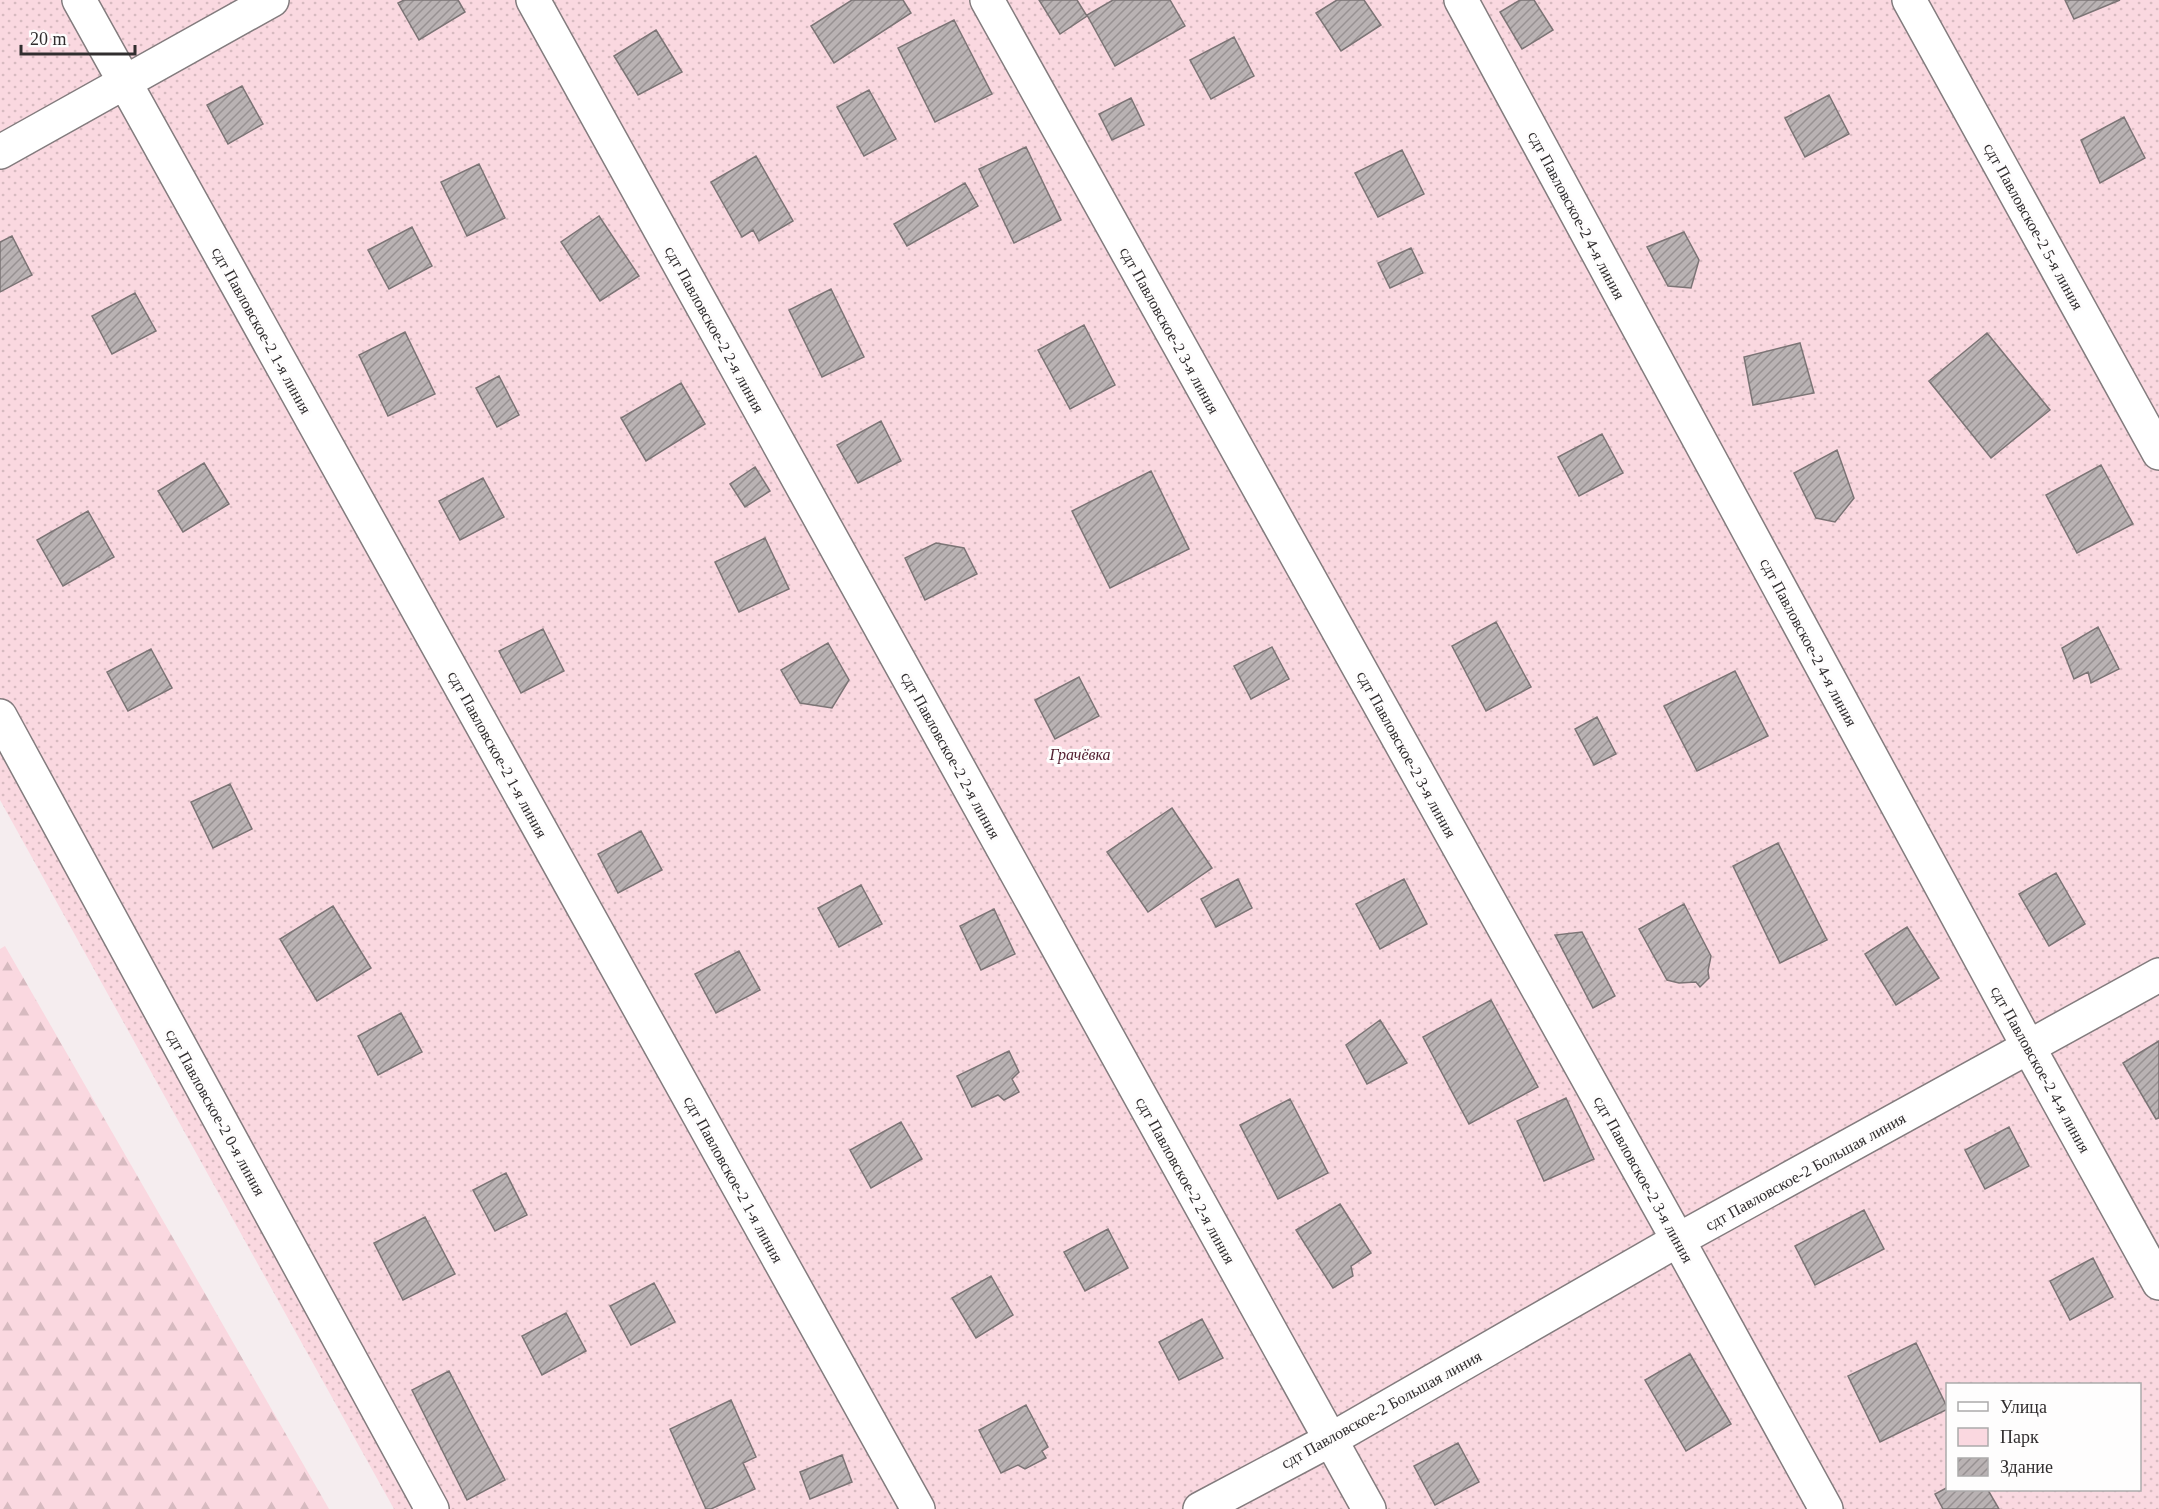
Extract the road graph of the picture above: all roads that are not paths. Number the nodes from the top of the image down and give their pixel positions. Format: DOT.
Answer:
graph roads {
  1 [pos="79,0"];
  2 [pos="272,0"];
  3 [pos="533,0"];
  4 [pos="987,0"];
  5 [pos="1461,0"];
  6 [pos="1909,0"];
  7 [pos="126,83"];
  8 [pos="0,152"];
  9 [pos="2159,453"];
  10 [pos="0,716"];
  11 [pos="2159,975"];
  12 [pos="2028,1047"];
  13 [pos="1678,1240"];
  14 [pos="2159,1283"];
  15 [pos="1330,1440"];
  16 [pos="432,1509"];
  17 [pos="918,1509"];
  18 [pos="1200,1509"];
  19 [pos="1369,1509"];
  20 [pos="1826,1509"];
  1 -- 7 [label="lane, сдт Павловское-2 1-я линия"];
  2 -- 7 [label="lane"];
  3 -- 15 [label="lane, сдт Павловское-2 2-я линия"];
  4 -- 13 [label="lane, сдт Павловское-2 3-я линия"];
  5 -- 12 [label="lane, сдт Павловское-2 4-я линия"];
  6 -- 9 [label="lane, сдт Павловское-2 5-я линия"];
  7 -- 8 [label="lane"];
  7 -- 17 [label="lane, сдт Павловское-2 1-я линия"];
  10 -- 16 [label="lane, сдт Павловское-2 0-я линия"];
  11 -- 12 [label="lane, сдт Павловское-2 Большая линия"];
  12 -- 13 [label="lane, сдт Павловское-2 Большая линия"];
  12 -- 14 [label="lane, сдт Павловское-2 4-я линия"];
  13 -- 15 [label="lane, сдт Павловское-2 Большая линия"];
  13 -- 20 [label="lane, сдт Павловское-2 3-я линия"];
  15 -- 18 [label="lane, сдт Павловское-2 Большая линия"];
  15 -- 19 [label="lane, сдт Павловское-2 2-я линия"];
}
